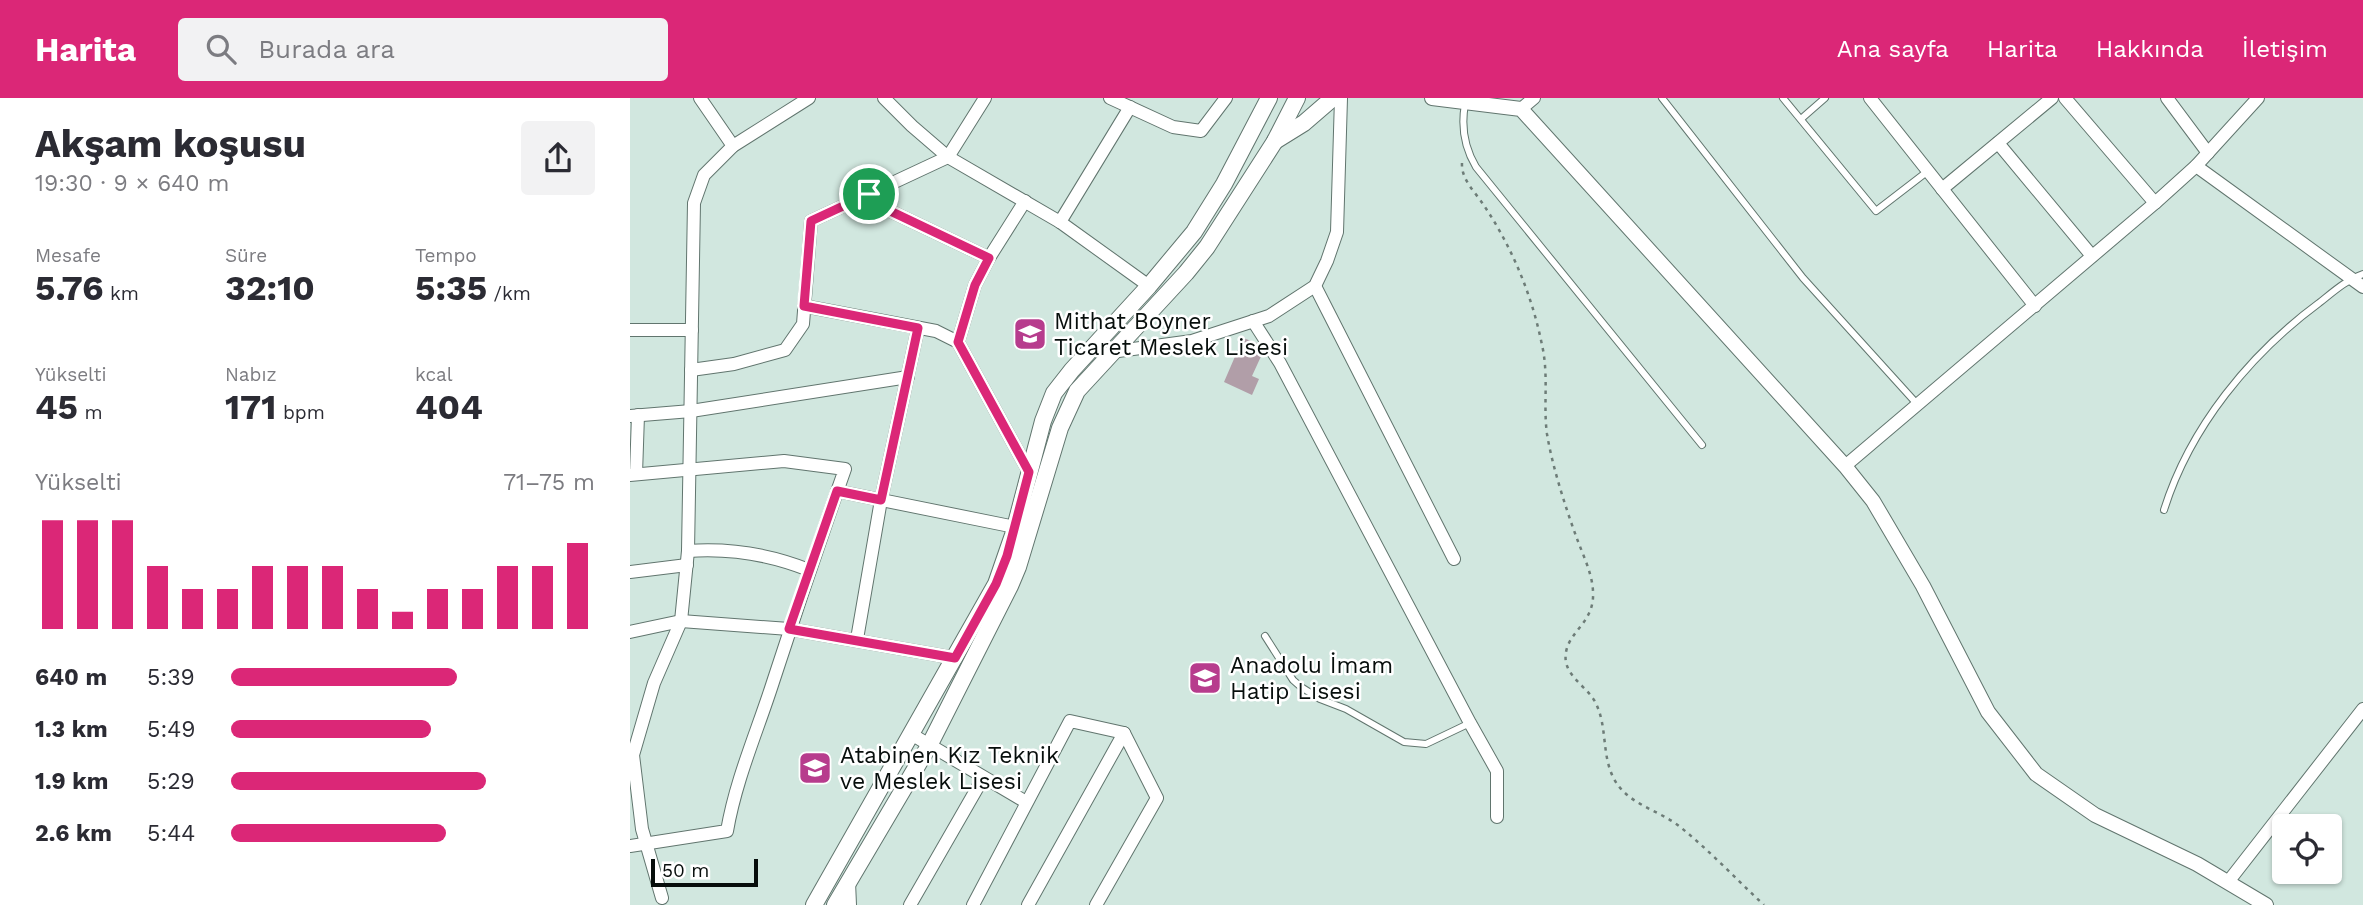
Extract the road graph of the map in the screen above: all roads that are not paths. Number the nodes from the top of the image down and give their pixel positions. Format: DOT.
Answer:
graph roads {
  1 [pos="700,98"];
  2 [pos="809,98"];
  3 [pos="884,98"];
  4 [pos="985,98"];
  5 [pos="1110,98"];
  6 [pos="1226,98"];
  7 [pos="1269,98"];
  8 [pos="1297,98"];
  9 [pos="1334,98"];
  10 [pos="1341,98"];
  11 [pos="1432,98"];
  12 [pos="1442,98"];
  13 [pos="1534,98"];
  14 [pos="1662,98"];
  15 [pos="1783,98"];
  16 [pos="1825,98"];
  17 [pos="1870,98"];
  18 [pos="2052,98"];
  19 [pos="2065,98"];
  20 [pos="2167,98"];
  21 [pos="2258,98"];
  22 [pos="1484,101"];
  23 [pos="1466,102"];
  24 [pos="1130,107"];
  25 [pos="1521,109"];
  26 [pos="1801,119"];
  27 [pos="1275,141"];
  28 [pos="1998,143"];
  29 [pos="733,146"];
  30 [pos="2208,153"];
  31 [pos="948,157"];
  32 [pos="2196,166"];
  33 [pos="1928,171"];
  34 [pos="1942,190"];
  35 [pos="869,194"];
  36 [pos="1025,201"];
  37 [pos="2155,203"];
  38 [pos="1060,222"];
  39 [pos="2092,256"];
  40 [pos="989,258"];
  41 [pos="2357,276"];
  42 [pos="1149,286"];
  43 [pos="1315,286"];
  44 [pos="2363,287"];
  45 [pos="804,306"];
  46 [pos="2035,306"];
  47 [pos="1254,321"];
  48 [pos="918,328"];
  49 [pos="630,330"];
  50 [pos="692,330"];
  51 [pos="958,342"];
  52 [pos="1110,352"];
  53 [pos="691,370"];
  54 [pos="908,377"];
  55 [pos="1918,405"];
  56 [pos="691,411"];
  57 [pos="634,415"];
  58 [pos="1702,445"];
  59 [pos="1845,466"];
  60 [pos="690,469"];
  61 [pos="1029,472"];
  62 [pos="633,475"];
  63 [pos="837,491"];
  64 [pos="881,500"];
  65 [pos="2164,510"];
  66 [pos="1015,527"];
  67 [pos="688,551"];
  68 [pos="1454,559"];
  69 [pos="687,565"];
  70 [pos="810,570"];
  71 [pos="630,572"];
  72 [pos="681,621"];
  73 [pos="789,629"];
  74 [pos="630,632"];
  75 [pos="1265,636"];
  76 [pos="857,639"];
  77 [pos="955,658"];
  78 [pos="2363,709"];
  79 [pos="1470,723"];
  80 [pos="1124,733"];
  81 [pos="911,734"];
  82 [pos="930,744"];
  83 [pos="632,756"];
  84 [pos="983,778"];
  85 [pos="1026,802"];
  86 [pos="1497,817"];
  87 [pos="646,843"];
  88 [pos="630,846"];
  89 [pos="833,874"];
  90 [pos="850,882"];
  91 [pos="2228,882"];
  92 [pos="663,898"];
  93 [pos="814,905"];
  94 [pos="835,905"];
  95 [pos="850,905"];
  96 [pos="910,905"];
  97 [pos="973,905"];
  98 [pos="1028,905"];
  99 [pos="1096,905"];
  100 [pos="2266,905"];
  1 -- 29 [label="street"];
  2 -- 29 [label="street"];
  3 -- 31 [label="street"];
  4 -- 31 [label="street"];
  5 -- 24 [label="street"];
  6 -- 24 [label="street"];
  7 -- 42 [label="main road"];
  8 -- 27 [label="main road"];
  9 -- 27 [label="main road"];
  10 -- 43 [label="street"];
  11 -- 12 [label="street"];
  12 -- 23 [label="street"];
  13 -- 25 [label="street"];
  14 -- 55 [label="lane"];
  15 -- 26 [label="lane"];
  16 -- 26 [label="lane"];
  17 -- 33 [label="street"];
  18 -- 28 [label="street"];
  19 -- 37 [label="street"];
  20 -- 30 [label="street"];
  21 -- 30 [label="street"];
  22 -- 23 [label="street"];
  22 -- 25 [label="street"];
  23 -- 58 [label="lane"];
  24 -- 38 [label="street"];
  25 -- 59 [label="street"];
  26 -- 33 [label="lane"];
  27 -- 52 [label="main road"];
  28 -- 34 [label="street"];
  28 -- 39 [label="street"];
  29 -- 50 [label="street"];
  30 -- 32 [label="street"];
  31 -- 35 [label="street"];
  31 -- 36 [label="street"];
  32 -- 37 [label="street"];
  32 -- 41 [label="street"];
  33 -- 34 [label="street"];
  34 -- 46 [label="street"];
  35 -- 40 [label="street"];
  35 -- 45 [label="street"];
  36 -- 38 [label="street"];
  36 -- 40 [label="street"];
  37 -- 39 [label="street"];
  38 -- 42 [label="street"];
  39 -- 46 [label="street"];
  40 -- 51 [label="street"];
  41 -- 44 [label="street"];
  41 -- 65 [label="lane"];
  42 -- 61 [label="main road"];
  43 -- 47 [label="street"];
  43 -- 68 [label="street"];
  45 -- 48 [label="street"];
  45 -- 53 [label="street"];
  46 -- 55 [label="street"];
  47 -- 52 [label="street"];
  47 -- 79 [label="street"];
  48 -- 51 [label="street"];
  48 -- 54 [label="street"];
  49 -- 50 [label="street"];
  50 -- 53 [label="street"];
  51 -- 61 [label="street"];
  52 -- 82 [label="main road"];
  53 -- 56 [label="street"];
  54 -- 56 [label="street"];
  54 -- 64 [label="street"];
  55 -- 59 [label="street"];
  56 -- 57 [label="street"];
  56 -- 60 [label="street"];
  57 -- 62 [label="street"];
  59 -- 91 [label="street"];
  60 -- 62 [label="street"];
  60 -- 63 [label="street"];
  60 -- 67 [label="street"];
  61 -- 66 [label="main road"];
  63 -- 64 [label="street"];
  63 -- 70 [label="street"];
  64 -- 66 [label="street"];
  64 -- 76 [label="street"];
  66 -- 77 [label="main road"];
  67 -- 69 [label="street"];
  67 -- 70 [label="street"];
  69 -- 71 [label="street"];
  69 -- 72 [label="street"];
  70 -- 73 [label="street"];
  72 -- 73 [label="street"];
  72 -- 74 [label="street"];
  72 -- 83 [label="street"];
  73 -- 76 [label="street"];
  73 -- 87 [label="street"];
  75 -- 79 [label="lane"];
  76 -- 77 [label="street"];
  77 -- 81 [label="main road"];
  78 -- 91 [label="street"];
  79 -- 86 [label="street"];
  80 -- 85 [label="street"];
  80 -- 98 [label="street"];
  80 -- 99 [label="street"];
  81 -- 82 [label="street"];
  81 -- 89 [label="main road"];
  82 -- 84 [label="street"];
  82 -- 90 [label="main road"];
  83 -- 87 [label="street"];
  84 -- 85 [label="street"];
  84 -- 96 [label="street"];
  85 -- 97 [label="street"];
  87 -- 88 [label="street"];
  87 -- 92 [label="street"];
  89 -- 90 [label="street"];
  89 -- 93 [label="main road"];
  90 -- 94 [label="main road"];
  90 -- 95 [label="street"];
  91 -- 100 [label="street"];
}
